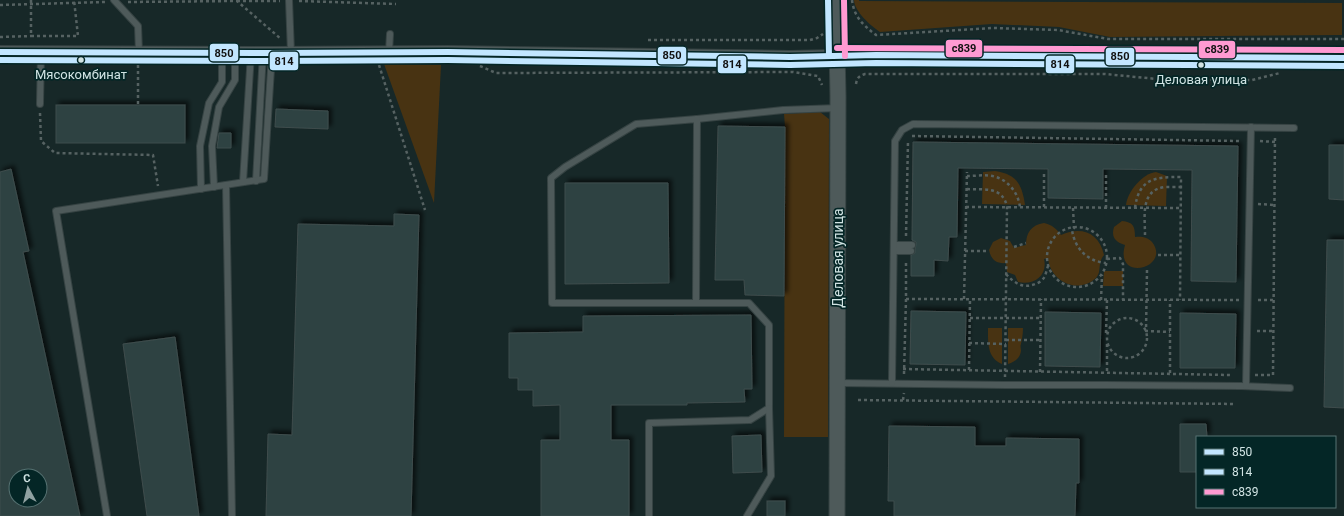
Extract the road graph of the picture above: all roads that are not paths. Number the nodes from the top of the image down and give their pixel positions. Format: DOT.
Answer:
graph roads {
  1 [pos="289,0"];
  2 [pos="836,0"];
  3 [pos="115,1"];
  4 [pos="390,34"];
  5 [pos="0,52"];
  6 [pos="41,52"];
  7 [pos="389,52"];
  8 [pos="222,53"];
  9 [pos="235,53"];
  10 [pos="262,53"];
  11 [pos="291,53"];
  12 [pos="837,56"];
  13 [pos="138,58"];
  14 [pos="1344,58"];
  15 [pos="269,97"];
  16 [pos="276,98"];
  17 [pos="40,104"];
  18 [pos="838,108"];
  19 [pos="697,119"];
  20 [pos="1251,128"];
  21 [pos="1294,128"];
  22 [pos="256,180"];
  23 [pos="243,182"];
  24 [pos="226,185"];
  25 [pos="214,187"];
  26 [pos="201,189"];
  27 [pos="894,248"];
  28 [pos="909,248"];
  29 [pos="696,303"];
  30 [pos="838,382"];
  31 [pos="892,382"];
  32 [pos="1246,386"];
  33 [pos="1290,388"];
  34 [pos="769,408"];
  35 [pos="107,516"];
  36 [pos="232,516"];
  37 [pos="649,516"];
  38 [pos="746,516"];
  39 [pos="837,516"];
  1 -- 11 [label="lane"];
  2 -- 12 [label="street, Деловая улица"];
  3 -- 13 [label="lane"];
  4 -- 7 [label="lane"];
  5 -- 6 [label="street"];
  6 -- 13 [label="street"];
  6 -- 17 [label="lane"];
  7 -- 11 [label="street"];
  7 -- 12 [label="street"];
  8 -- 9 [label="street"];
  8 -- 13 [label="street"];
  8 -- 26 [label="lane"];
  9 -- 10 [label="street"];
  9 -- 25 [label="lane"];
  10 -- 11 [label="street"];
  10 -- 15 [label="lane"];
  10 -- 22 [label="lane"];
  10 -- 23 [label="lane"];
  12 -- 14 [label="street"];
  12 -- 18 [label="street, Деловая улица"];
  15 -- 16 [label="lane"];
  15 -- 22 [label="lane"];
  18 -- 19 [label="lane"];
  18 -- 30 [label="street, Деловая улица"];
  19 -- 29 [label="lane"];
  19 -- 29 [label="lane"];
  20 -- 21 [label="lane"];
  20 -- 27 [label="lane"];
  20 -- 32 [label="lane"];
  22 -- 23 [label="lane"];
  23 -- 24 [label="lane"];
  24 -- 25 [label="lane"];
  24 -- 36 [label="lane"];
  25 -- 26 [label="lane"];
  26 -- 35 [label="lane"];
  27 -- 28 [label="lane"];
  27 -- 31 [label="lane"];
  29 -- 34 [label="lane"];
  30 -- 31 [label="lane"];
  30 -- 39 [label="street, Деловая улица"];
  31 -- 32 [label="lane"];
  32 -- 33 [label="lane"];
  34 -- 37 [label="lane"];
  34 -- 38 [label="lane"];
}
